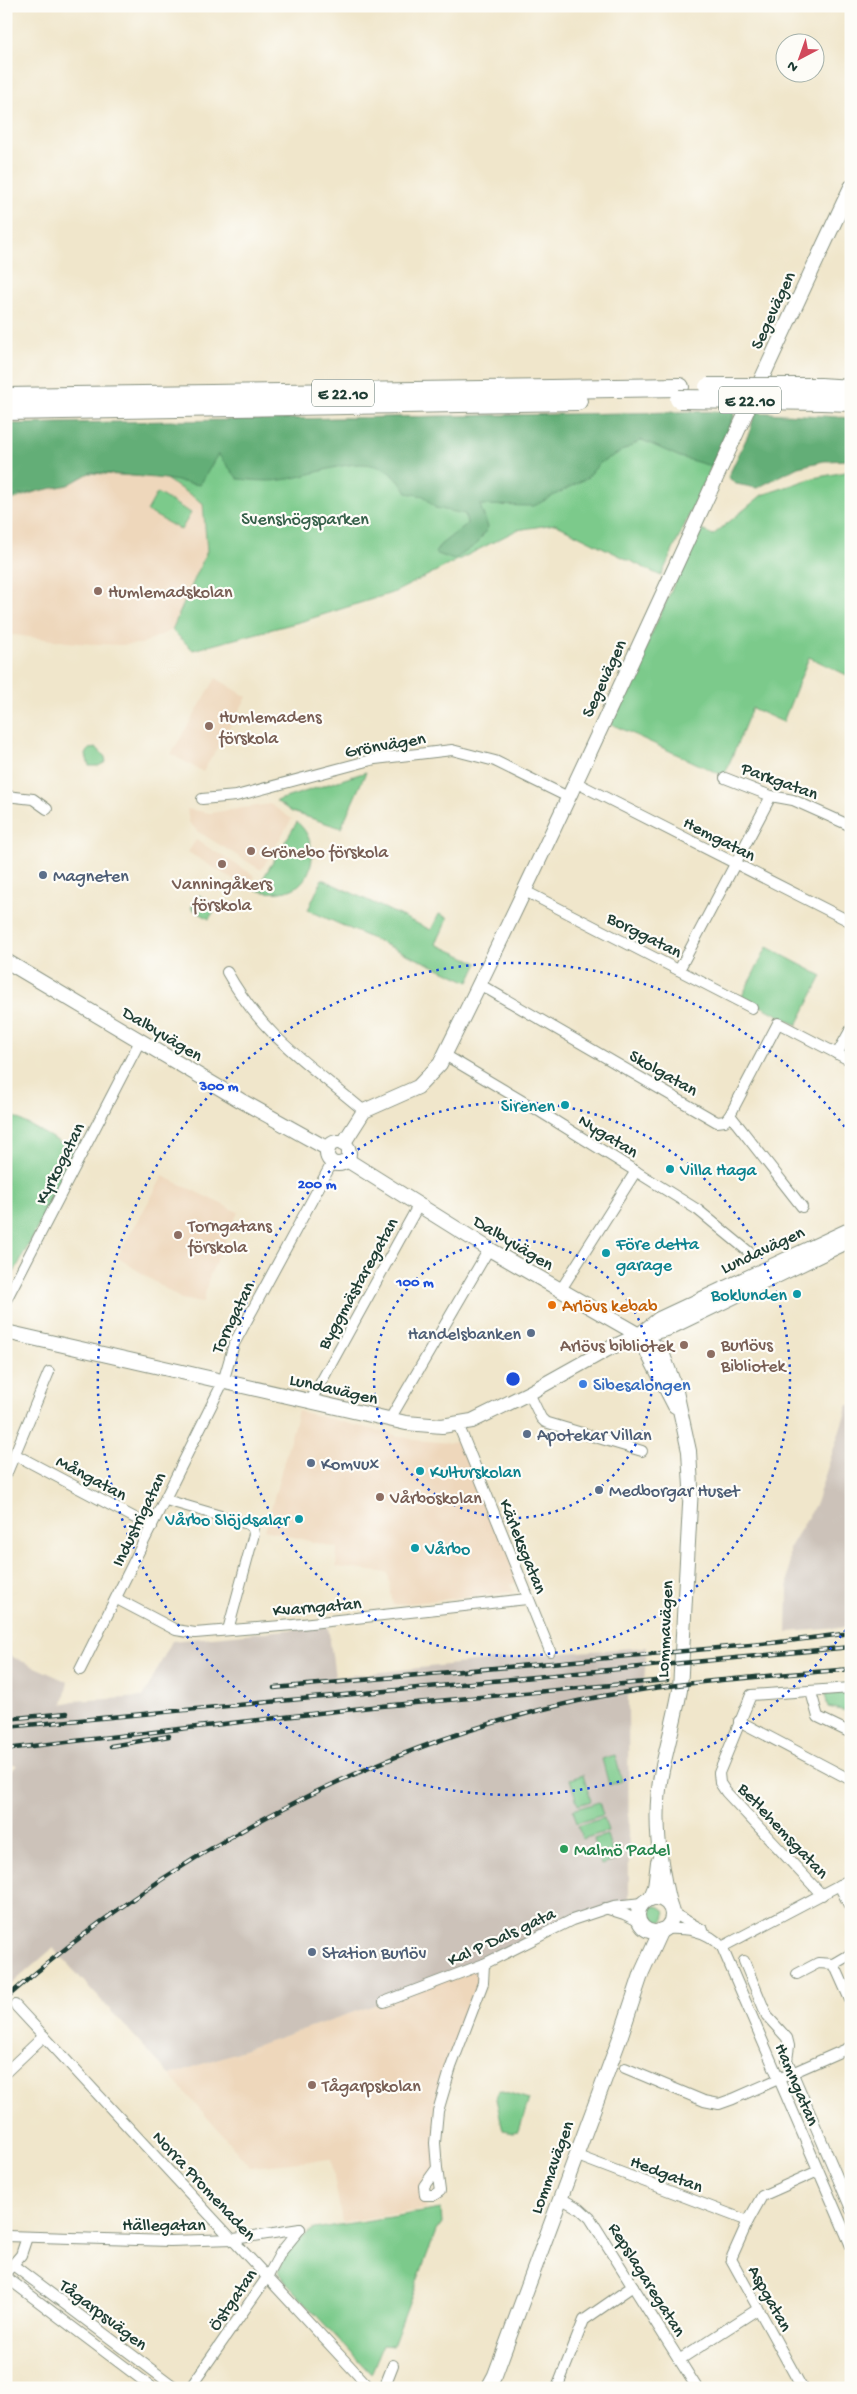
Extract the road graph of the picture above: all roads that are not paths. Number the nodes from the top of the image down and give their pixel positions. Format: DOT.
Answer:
graph roads {
  1 [pos="851,188"];
  2 [pos="851,389"];
  3 [pos="679,393"];
  4 [pos="821,394"];
  5 [pos="6,397"];
  6 [pos="851,402"];
  7 [pos="6,411"];
  8 [pos="725,778"];
  9 [pos="575,782"];
  10 [pos="6,796"];
  11 [pos="771,796"];
  12 [pos="568,797"];
  13 [pos="202,799"];
  14 [pos="47,809"];
  15 [pos="850,826"];
  16 [pos="735,864"];
  17 [pos="523,890"];
  18 [pos="851,922"];
  19 [pos="6,961"];
  20 [pos="678,970"];
  21 [pos="227,972"];
  22 [pos="479,984"];
  23 [pos="752,1008"];
  24 [pos="851,1029"];
  25 [pos="140,1041"];
  26 [pos="838,1054"];
  27 [pos="445,1055"];
  28 [pos="851,1061"];
  29 [pos="364,1111"];
  30 [pos="730,1115"];
  31 [pos="342,1144"];
  32 [pos="328,1149"];
  33 [pos="347,1160"];
  34 [pos="332,1163"];
  35 [pos="636,1171"];
  36 [pos="418,1206"];
  37 [pos="802,1207"];
  38 [pos="851,1229"];
  39 [pos="851,1240"];
  40 [pos="489,1249"];
  41 [pos="749,1252"];
  42 [pos="560,1291"];
  43 [pos="6,1300"];
  44 [pos="6,1332"];
  45 [pos="639,1335"];
  46 [pos="49,1372"];
  47 [pos="223,1382"];
  48 [pos="529,1393"];
  49 [pos="310,1402"];
  50 [pos="390,1419"];
  51 [pos="458,1424"];
  52 [pos="642,1451"];
  53 [pos="16,1455"];
  54 [pos="6,1475"];
  55 [pos="166,1500"];
  56 [pos="152,1528"];
  57 [pos="116,1599"];
  58 [pos="527,1599"];
  59 [pos="228,1630"];
  60 [pos="550,1651"];
  61 [pos="80,1670"];
  62 [pos="851,1688"];
  63 [pos="811,1692"];
  64 [pos="739,1721"];
  65 [pos="851,1734"];
  66 [pos="851,1780"];
  67 [pos="660,1847"];
  68 [pos="851,1879"];
  69 [pos="839,1885"];
  70 [pos="822,1895"];
  71 [pos="646,1901"];
  72 [pos="604,1908"];
  73 [pos="851,1909"];
  74 [pos="670,1910"];
  75 [pos="640,1923"];
  76 [pos="662,1930"];
  77 [pos="711,1938"];
  78 [pos="722,1947"];
  79 [pos="851,1954"];
  80 [pos="744,1961"];
  81 [pos="484,1964"];
  82 [pos="834,1964"];
  83 [pos="642,1972"];
  84 [pos="797,1974"];
  85 [pos="384,2002"];
  86 [pos="851,2002"];
  87 [pos="15,2006"];
  88 [pos="44,2036"];
  89 [pos="851,2047"];
  90 [pos="625,2068"];
  91 [pos="6,2072"];
  92 [pos="792,2072"];
  93 [pos="778,2079"];
  94 [pos="575,2155"];
  95 [pos="437,2168"];
  96 [pos="818,2171"];
  97 [pos="560,2198"];
  98 [pos="850,2206"];
  99 [pos="835,2210"];
  100 [pos="748,2221"];
  101 [pos="300,2229"];
  102 [pos="6,2236"];
  103 [pos="28,2237"];
  104 [pos="234,2239"];
  105 [pos="851,2246"];
  106 [pos="10,2269"];
  107 [pos="268,2276"];
  108 [pos="6,2278"];
  109 [pos="634,2286"];
  110 [pos="758,2309"];
  111 [pos="679,2360"];
  112 [pos="393,2365"];
  113 [pos="494,2381"];
  114 [pos="154,2388"];
  115 [pos="176,2388"];
  116 [pos="190,2388"];
  117 [pos="370,2388"];
  118 [pos="384,2388"];
  119 [pos="488,2388"];
  120 [pos="556,2388"];
  121 [pos="697,2388"];
  122 [pos="802,2388"];
  1 -- 9 [label="street, Segevägen"];
  2 -- 4 [label="highway, E 22.10"];
  3 -- 4 [label="highway, E 22.10, bridge"];
  3 -- 5 [label="highway, E 22.10"];
  3 -- 7 [label="highway, E 22.10"];
  4 -- 6 [label="highway, E 22.10"];
  8 -- 11 [label="street, Parkgatan"];
  9 -- 12 [label="street, Segevägen"];
  9 -- 16 [label="street, Hemgatan"];
  10 -- 14 [label="street"];
  11 -- 15 [label="street, Parkgatan"];
  11 -- 16 [label="street"];
  12 -- 13 [label="street, Grönvägen"];
  12 -- 17 [label="street, Segevägen"];
  16 -- 18 [label="street, Hemgatan"];
  16 -- 20 [label="street"];
  17 -- 20 [label="street, Borggatan"];
  17 -- 22 [label="street, Segevägen"];
  19 -- 25 [label="street, Dalbyvägen"];
  20 -- 23 [label="street, Borggatan"];
  21 -- 29 [label="street"];
  22 -- 27 [label="street, Segevägen"];
  22 -- 30 [label="street, Skolgatan"];
  24 -- 26 [label="street"];
  25 -- 32 [label="street, Dalbyvägen"];
  25 -- 43 [label="street, Kyrkogatan"];
  26 -- 28 [label="street"];
  26 -- 30 [label="street"];
  27 -- 29 [label="street, Segevägen"];
  27 -- 35 [label="street, Nygatan"];
  29 -- 31 [label="street, Segevägen"];
  30 -- 37 [label="street"];
  31 -- 32 [label="street"];
  31 -- 33 [label="street"];
  32 -- 34 [label="street"];
  33 -- 34 [label="street"];
  33 -- 36 [label="street, Dalbyvägen"];
  34 -- 47 [label="street, Torngatan"];
  35 -- 41 [label="street, Nygatan"];
  35 -- 42 [label="street"];
  36 -- 40 [label="street, Dalbyvägen"];
  36 -- 49 [label="street, Byggmästaregatan"];
  38 -- 45 [label="street, Lundavägen"];
  39 -- 45 [label="street, Lundavägen"];
  40 -- 42 [label="street, Dalbyvägen"];
  40 -- 50 [label="street"];
  42 -- 45 [label="street, Dalbyvägen"];
  44 -- 47 [label="street, Lundavägen"];
  45 -- 48 [label="street, Lundavägen"];
  45 -- 67 [label="street, Lommavägen"];
  46 -- 53 [label="street"];
  47 -- 49 [label="street, Lundavägen"];
  47 -- 55 [label="street, Industrigatan"];
  48 -- 51 [label="street, Lundavägen"];
  48 -- 52 [label="street"];
  49 -- 50 [label="street, Lundavägen"];
  50 -- 51 [label="street, Lundavägen"];
  51 -- 58 [label="street, Kärleksgatan"];
  53 -- 54 [label="street"];
  53 -- 56 [label="street, Mångatan"];
  55 -- 56 [label="street, Industrigatan"];
  55 -- 59 [label="street"];
  56 -- 57 [label="street, Industrigatan"];
  57 -- 59 [label="street, Kvarngatan"];
  57 -- 61 [label="street, Industrigatan"];
  58 -- 59 [label="street, Kvarngatan"];
  58 -- 60 [label="street, Kärleksgatan"];
  62 -- 63 [label="street"];
  63 -- 64 [label="street"];
  63 -- 65 [label="street"];
  64 -- 66 [label="street"];
  64 -- 70 [label="street, Betlehemsgatan"];
  67 -- 71 [label="street, Lommavägen"];
  67 -- 74 [label="street, Lommavägen"];
  68 -- 69 [label="street"];
  69 -- 70 [label="street"];
  69 -- 73 [label="street"];
  70 -- 78 [label="street"];
  71 -- 72 [label="street, Kal P Dals gata"];
  71 -- 74 [label="street"];
  71 -- 75 [label="street, Lommavägen"];
  72 -- 75 [label="street"];
  72 -- 81 [label="street, Kal P Dals gata"];
  74 -- 76 [label="street, Lommavägen"];
  74 -- 77 [label="street, Hamngatan"];
  75 -- 76 [label="street"];
  75 -- 83 [label="street, Lommavägen"];
  76 -- 77 [label="street, Hamngatan"];
  76 -- 83 [label="street, Lommavägen"];
  77 -- 78 [label="street, Hamngatan"];
  78 -- 93 [label="street, Hamngatan"];
  79 -- 82 [label="street"];
  80 -- 92 [label="street"];
  81 -- 85 [label="street, Kal P Dals gata"];
  81 -- 95 [label="street"];
  82 -- 84 [label="street"];
  82 -- 86 [label="street"];
  83 -- 94 [label="street, Lommavägen"];
  87 -- 88 [label="street, Norra Promenaden"];
  88 -- 91 [label="street"];
  88 -- 104 [label="street, Norra Promenaden"];
  89 -- 92 [label="street"];
  90 -- 93 [label="street"];
  92 -- 93 [label="street"];
  92 -- 98 [label="street"];
  93 -- 96 [label="street, Hamngatan"];
  94 -- 97 [label="street, Lommavägen"];
  94 -- 100 [label="street, Hedgatan"];
  96 -- 99 [label="street, Hamngatan"];
  96 -- 100 [label="street, Aspgatan"];
  97 -- 109 [label="street, Repslagaregatan"];
  97 -- 113 [label="street, Lommavägen"];
  98 -- 99 [label="street"];
  99 -- 105 [label="street, Hamngatan"];
  100 -- 110 [label="street, Aspgatan"];
  101 -- 104 [label="street, Hällegatan"];
  101 -- 107 [label="street, Östgatan"];
  102 -- 103 [label="street, Hällegatan"];
  103 -- 104 [label="street, Hällegatan"];
  103 -- 106 [label="street"];
  104 -- 107 [label="street, Norra Promenaden"];
  106 -- 115 [label="street, Tågarpsvägen"];
  107 -- 116 [label="street, Östgatan"];
  107 -- 117 [label="street, Norra Promenaden"];
  108 -- 114 [label="street, Tågarpsvägen"];
  109 -- 111 [label="street, Repslagaregatan"];
  109 -- 120 [label="street"];
  110 -- 111 [label="street"];
  110 -- 122 [label="street, Aspgatan"];
  111 -- 121 [label="street, Repslagaregatan"];
  112 -- 118 [label="street"];
  113 -- 119 [label="street, Lommavägen"];
}
